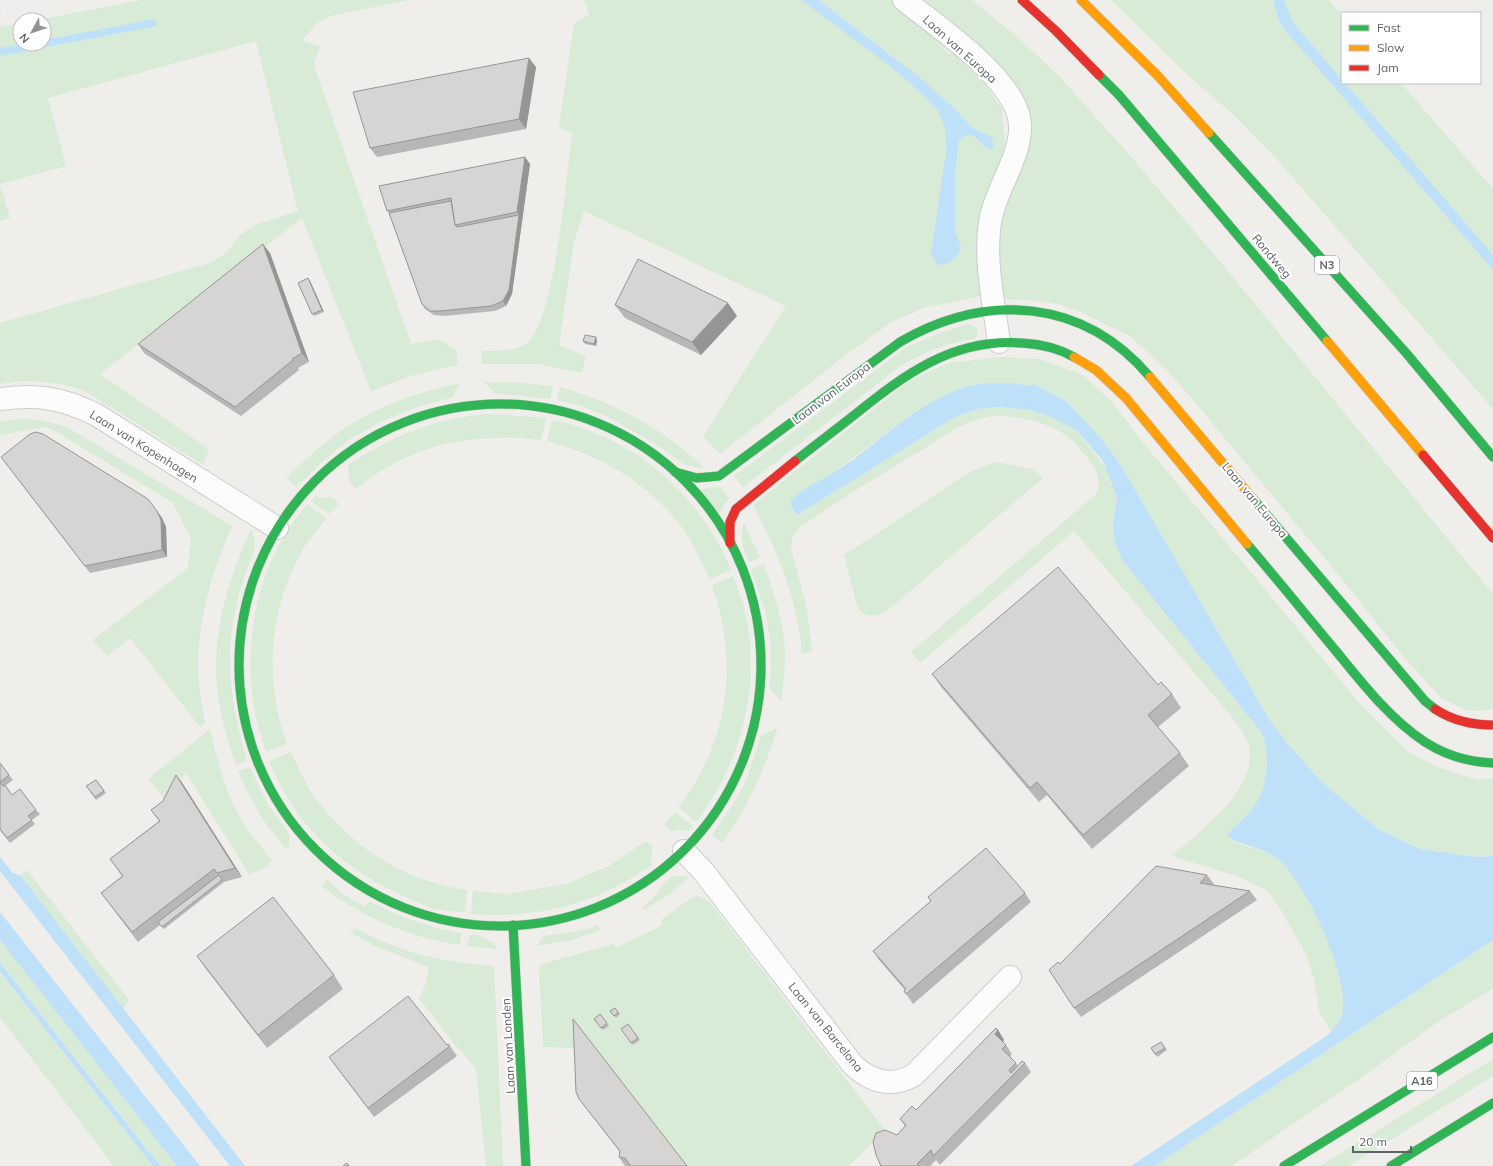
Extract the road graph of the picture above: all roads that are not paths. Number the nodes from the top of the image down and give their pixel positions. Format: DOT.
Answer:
graph roads {
  1 [pos="904,0"];
  2 [pos="1022,0"];
  3 [pos="1081,0"];
  4 [pos="995,310"];
  5 [pos="999,342"];
  6 [pos="0,399"];
  7 [pos="1493,457"];
  8 [pos="674,471"];
  9 [pos="277,528"];
  10 [pos="1493,538"];
  11 [pos="730,543"];
  12 [pos="1493,725"];
  13 [pos="1493,763"];
  14 [pos="684,851"];
  15 [pos="513,925"];
  16 [pos="1010,977"];
  17 [pos="1493,1037"];
  18 [pos="1493,1103"];
  19 [pos="526,1166"];
  20 [pos="1284,1166"];
  21 [pos="1391,1166"];
  1 -- 4 [label="street, Laan van Europa"];
  2 -- 10 [label="main road, Rondweg"];
  3 -- 7 [label="main road, N3"];
  4 -- 5 [label="street, Laan van Europa"];
  4 -- 8 [label="main road, Laan van Europa"];
  4 -- 12 [label="main road, Laan van Europa"];
  5 -- 11 [label="main road, Laan van Europa"];
  5 -- 13 [label="main road, Laan van Europa"];
  6 -- 9 [label="street, Laan van Kopenhagen"];
  8 -- 9 [label="main road, Laan van Europa"];
  8 -- 11 [label="main road, Laan van Europa"];
  9 -- 15 [label="main road, Laan van Europa"];
  11 -- 14 [label="main road, Laan van Europa"];
  14 -- 15 [label="main road, Laan van Europa"];
  14 -- 16 [label="street, Laan van Barcelona"];
  15 -- 19 [label="main road, Laan van Londen"];
  17 -- 20 [label="main road, A16"];
  18 -- 21 [label="main road"];
}
